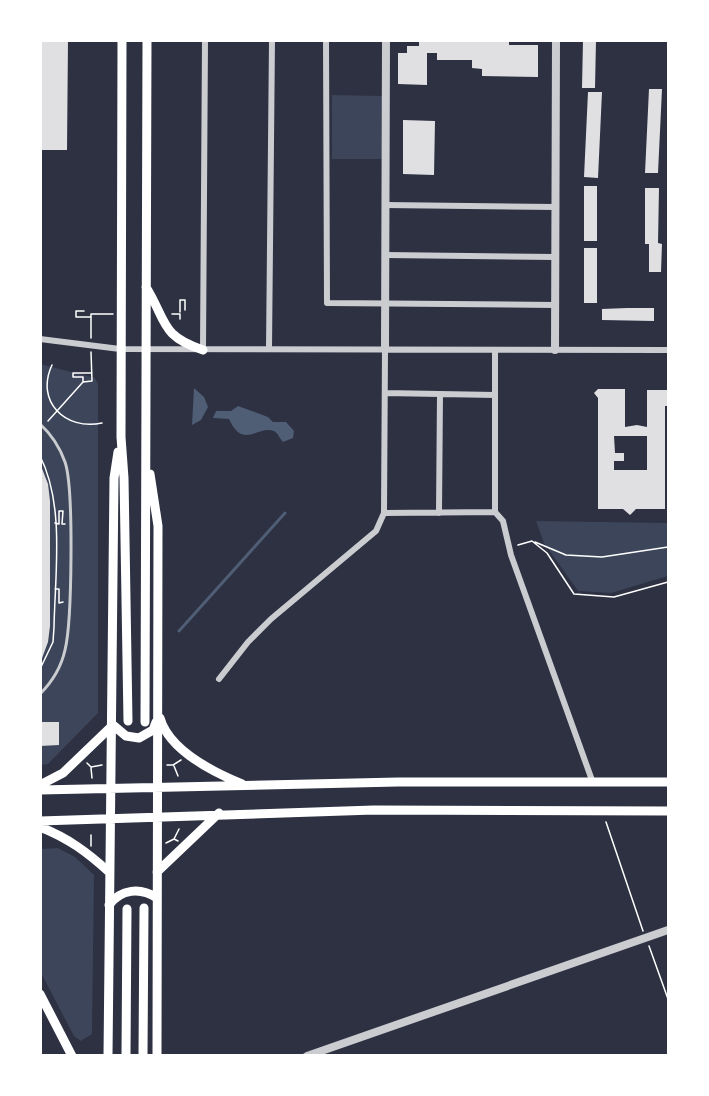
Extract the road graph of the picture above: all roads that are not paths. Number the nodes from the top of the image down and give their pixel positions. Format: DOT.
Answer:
graph roads {
  1 [pos="122,40"];
  2 [pos="147,40"];
  3 [pos="205,40"];
  4 [pos="272,40"];
  5 [pos="326,40"];
  6 [pos="386,40"];
  7 [pos="556,40"];
  8 [pos="385,205"];
  9 [pos="555,207"];
  10 [pos="385,255"];
  11 [pos="555,257"];
  12 [pos="146,287"];
  13 [pos="385,303"];
  14 [pos="555,305"];
  15 [pos="40,339"];
  16 [pos="120,349"];
  17 [pos="146,349"];
  18 [pos="385,349"];
  19 [pos="203,350"];
  20 [pos="269,350"];
  21 [pos="495,350"];
  22 [pos="555,350"];
  23 [pos="669,350"];
  24 [pos="385,393"];
  25 [pos="440,394"];
  26 [pos="495,395"];
  27 [pos="42,425"];
  28 [pos="121,437"];
  29 [pos="145,445"];
  30 [pos="495,512"];
  31 [pos="384,513"];
  32 [pos="439,513"];
  33 [pos="219,680"];
  34 [pos="40,694"];
  35 [pos="157,709"];
  36 [pos="157,720"];
  37 [pos="128,722"];
  38 [pos="145,722"];
  39 [pos="113,725"];
  40 [pos="669,782"];
  41 [pos="593,783"];
  42 [pos="40,785"];
  43 [pos="247,786"];
  44 [pos="157,789"];
  45 [pos="40,790"];
  46 [pos="112,790"];
  47 [pos="669,811"];
  48 [pos="219,813"];
  49 [pos="157,816"];
  50 [pos="111,819"];
  51 [pos="40,821"];
  52 [pos="40,827"];
  53 [pos="109,872"];
  54 [pos="157,872"];
  55 [pos="157,898"];
  56 [pos="109,905"];
  57 [pos="144,908"];
  58 [pos="127,909"];
  59 [pos="669,930"];
  60 [pos="40,994"];
  61 [pos="72,1056"];
  62 [pos="108,1056"];
  63 [pos="126,1056"];
  64 [pos="143,1056"];
  65 [pos="157,1056"];
  66 [pos="307,1056"];
  1 -- 16 [label="main road"];
  2 -- 12 [label="main road"];
  3 -- 19 [label="street"];
  4 -- 20 [label="street"];
  5 -- 13 [label="street"];
  6 -- 8 [label="street"];
  7 -- 9 [label="street"];
  8 -- 9 [label="street"];
  8 -- 10 [label="street"];
  9 -- 11 [label="street"];
  10 -- 11 [label="street"];
  10 -- 13 [label="street"];
  11 -- 14 [label="street"];
  12 -- 17 [label="main road"];
  12 -- 19 [label="main road"];
  13 -- 14 [label="street"];
  13 -- 18 [label="street"];
  14 -- 22 [label="street"];
  15 -- 16 [label="street"];
  16 -- 17 [label="street"];
  16 -- 28 [label="main road"];
  17 -- 19 [label="street"];
  17 -- 29 [label="main road"];
  18 -- 20 [label="street"];
  18 -- 21 [label="street"];
  18 -- 24 [label="street"];
  19 -- 20 [label="street"];
  21 -- 22 [label="street"];
  21 -- 26 [label="street"];
  22 -- 23 [label="street"];
  24 -- 25 [label="street"];
  24 -- 31 [label="street"];
  25 -- 26 [label="street"];
  25 -- 32 [label="street"];
  26 -- 30 [label="street"];
  27 -- 34 [label="lane"];
  28 -- 37 [label="main road"];
  28 -- 39 [label="main road"];
  29 -- 35 [label="main road"];
  29 -- 38 [label="main road"];
  30 -- 32 [label="street"];
  30 -- 41 [label="street"];
  31 -- 32 [label="street"];
  31 -- 33 [label="street"];
  35 -- 36 [label="main road"];
  35 -- 43 [label="main road"];
  36 -- 39 [label="main road"];
  36 -- 44 [label="main road"];
  39 -- 42 [label="main road"];
  39 -- 46 [label="main road"];
  40 -- 41 [label="main road"];
  41 -- 43 [label="main road"];
  43 -- 44 [label="main road"];
  44 -- 46 [label="main road"];
  44 -- 49 [label="main road"];
  45 -- 46 [label="main road"];
  46 -- 50 [label="main road"];
  47 -- 48 [label="main road"];
  48 -- 49 [label="main road"];
  48 -- 54 [label="main road"];
  49 -- 50 [label="main road"];
  49 -- 54 [label="main road"];
  50 -- 51 [label="main road"];
  50 -- 53 [label="main road"];
  52 -- 53 [label="main road"];
  53 -- 56 [label="main road"];
  54 -- 55 [label="main road"];
  55 -- 56 [label="main road"];
  55 -- 65 [label="main road"];
  56 -- 62 [label="main road"];
  57 -- 64 [label="main road"];
  58 -- 63 [label="main road"];
  59 -- 66 [label="street"];
  60 -- 61 [label="main road"];
}
